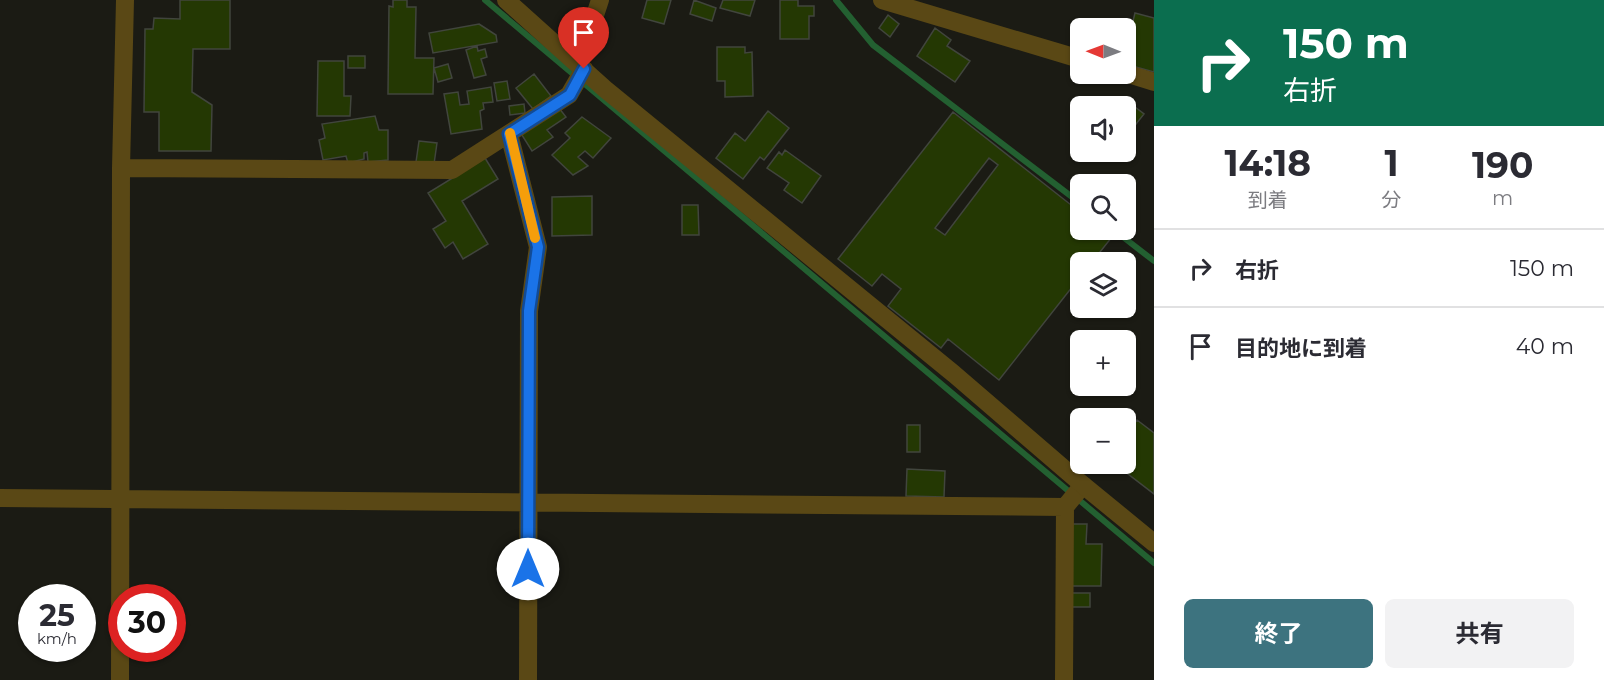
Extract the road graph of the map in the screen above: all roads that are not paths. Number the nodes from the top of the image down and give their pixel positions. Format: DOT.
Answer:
graph roads {
  1 [pos="125,0"];
  2 [pos="506,0"];
  3 [pos="600,0"];
  4 [pos="882,0"];
  5 [pos="1070,56"];
  6 [pos="582,67"];
  7 [pos="1136,76"];
  8 [pos="1154,82"];
  9 [pos="509,134"];
  10 [pos="120,168"];
  11 [pos="1083,485"];
  12 [pos="0,498"];
  13 [pos="121,500"];
  14 [pos="529,502"];
  15 [pos="1065,507"];
  16 [pos="1154,543"];
  17 [pos="120,680"];
  18 [pos="528,680"];
  19 [pos="1064,680"];
  1 -- 10 [label="street"];
  2 -- 6 [label="street"];
  3 -- 6 [label="street"];
  4 -- 5 [label="street"];
  6 -- 9 [label="street"];
  6 -- 11 [label="street"];
  7 -- 8 [label="street"];
  9 -- 10 [label="street"];
  9 -- 14 [label="street"];
  10 -- 13 [label="street"];
  11 -- 15 [label="street"];
  11 -- 16 [label="street"];
  12 -- 13 [label="street"];
  13 -- 14 [label="street"];
  13 -- 17 [label="street"];
  14 -- 15 [label="street"];
  14 -- 18 [label="street"];
  15 -- 19 [label="street"];
}
